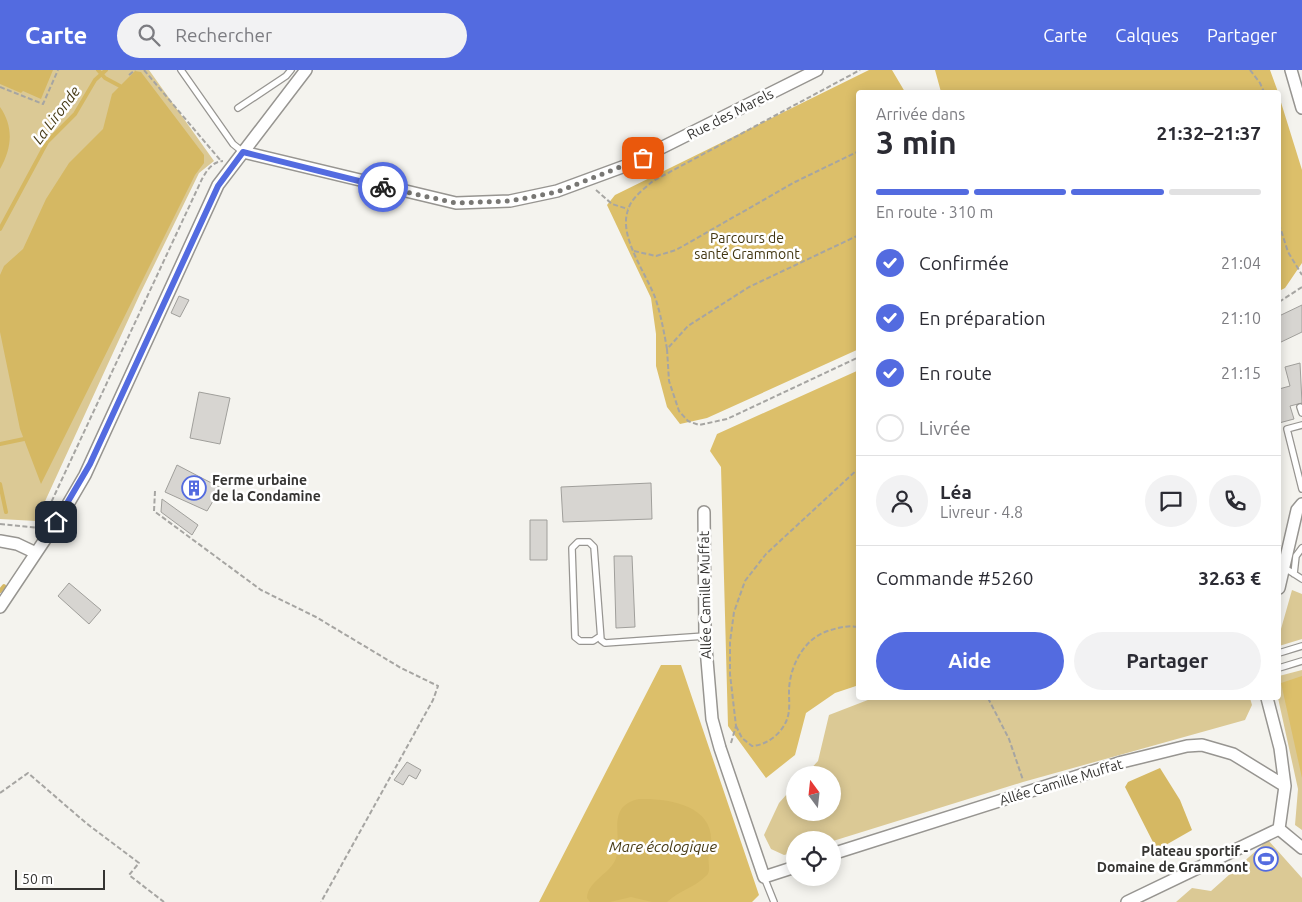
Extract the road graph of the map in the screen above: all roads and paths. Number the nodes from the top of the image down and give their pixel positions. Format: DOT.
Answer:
graph roads {
  1 [pos="58,70"];
  2 [pos="135,70"];
  3 [pos="144,70"];
  4 [pos="181,70"];
  5 [pos="291,70"];
  6 [pos="306,70"];
  7 [pos="817,70"];
  8 [pos="860,70"];
  9 [pos="1250,70"];
  10 [pos="1291,70"];
  11 [pos="129,75"];
  12 [pos="0,87"];
  13 [pos="1263,90"];
  14 [pos="238,108"];
  15 [pos="1302,108"];
  16 [pos="243,152"];
  17 [pos="856,152"];
  18 [pos="221,161"];
  19 [pos="228,162"];
  20 [pos="581,183"];
  21 [pos="628,209"];
  22 [pos="1281,230"];
  23 [pos="856,236"];
  24 [pos="634,251"];
  25 [pos="1302,276"];
  26 [pos="1302,287"];
  27 [pos="1281,301"];
  28 [pos="667,349"];
  29 [pos="856,358"];
  30 [pos="1302,424"];
  31 [pos="856,471"];
  32 [pos="1302,489"];
  33 [pos="155,491"];
  34 [pos="1302,504"];
  35 [pos="704,512"];
  36 [pos="0,524"];
  37 [pos="0,541"];
  38 [pos="1302,548"];
  39 [pos="36,553"];
  40 [pos="1288,572"];
  41 [pos="1302,579"];
  42 [pos="1281,584"];
  43 [pos="0,607"];
  44 [pos="856,627"];
  45 [pos="705,636"];
  46 [pos="599,637"];
  47 [pos="1302,646"];
  48 [pos="1281,652"];
  49 [pos="1302,661"];
  50 [pos="1281,667"];
  51 [pos="989,700"];
  52 [pos="1268,700"];
  53 [pos="736,726"];
  54 [pos="720,748"];
  55 [pos="1285,786"];
  56 [pos="1027,792"];
  57 [pos="0,793"];
  58 [pos="1279,829"];
  59 [pos="1302,848"];
  60 [pos="841,851"];
  61 [pos="786,870"];
  62 [pos="764,877"];
  63 [pos="164,902"];
  64 [pos="321,902"];
  65 [pos="774,902"];
  66 [pos="1127,902"];
  1 -- 12 [label="path"];
  2 -- 11 [label="path"];
  3 -- 18 [label="path"];
  4 -- 16 [label="lane"];
  5 -- 14 [label="lane"];
  6 -- 16 [label="street"];
  7 -- 20 [label="street, Rue des Marels"];
  8 -- 21 [label="path"];
  9 -- 13 [label="path"];
  10 -- 15 [label="street"];
  16 -- 20 [label="street, Rue des Marels"];
  16 -- 39 [label="street"];
  17 -- 24 [label="path"];
  18 -- 19 [label="path"];
  18 -- 36 [label="path"];
  20 -- 21 [label="path"];
  21 -- 24 [label="path"];
  22 -- 25 [label="path"];
  23 -- 28 [label="path"];
  24 -- 28 [label="path"];
  26 -- 27 [label="path"];
  28 -- 29 [label="path"];
  30 -- 32 [label="lane"];
  31 -- 53 [label="path"];
  33 -- 64 [label="path"];
  34 -- 40 [label="street"];
  35 -- 45 [label="street, Allée Camille Muffat"];
  37 -- 39 [label="street"];
  38 -- 40 [label="lane"];
  39 -- 43 [label="street"];
  40 -- 41 [label="lane"];
  40 -- 42 [label="street"];
  44 -- 53 [label="path"];
  45 -- 46 [label="lane"];
  45 -- 54 [label="street, Allée Camille Muffat"];
  46 -- 46 [label="lane"];
  47 -- 48 [label="lane"];
  49 -- 50 [label="lane"];
  51 -- 56 [label="path"];
  52 -- 55 [label="street"];
  53 -- 54 [label="path"];
  54 -- 62 [label="street, Allée Camille Muffat"];
  55 -- 56 [label="street, Allée Camille Muffat"];
  55 -- 58 [label="street"];
  56 -- 60 [label="street, Allée Camille Muffat"];
  57 -- 63 [label="path"];
  58 -- 59 [label="street"];
  58 -- 66 [label="street"];
  61 -- 62 [label="street"];
  62 -- 65 [label="lane"];
}
